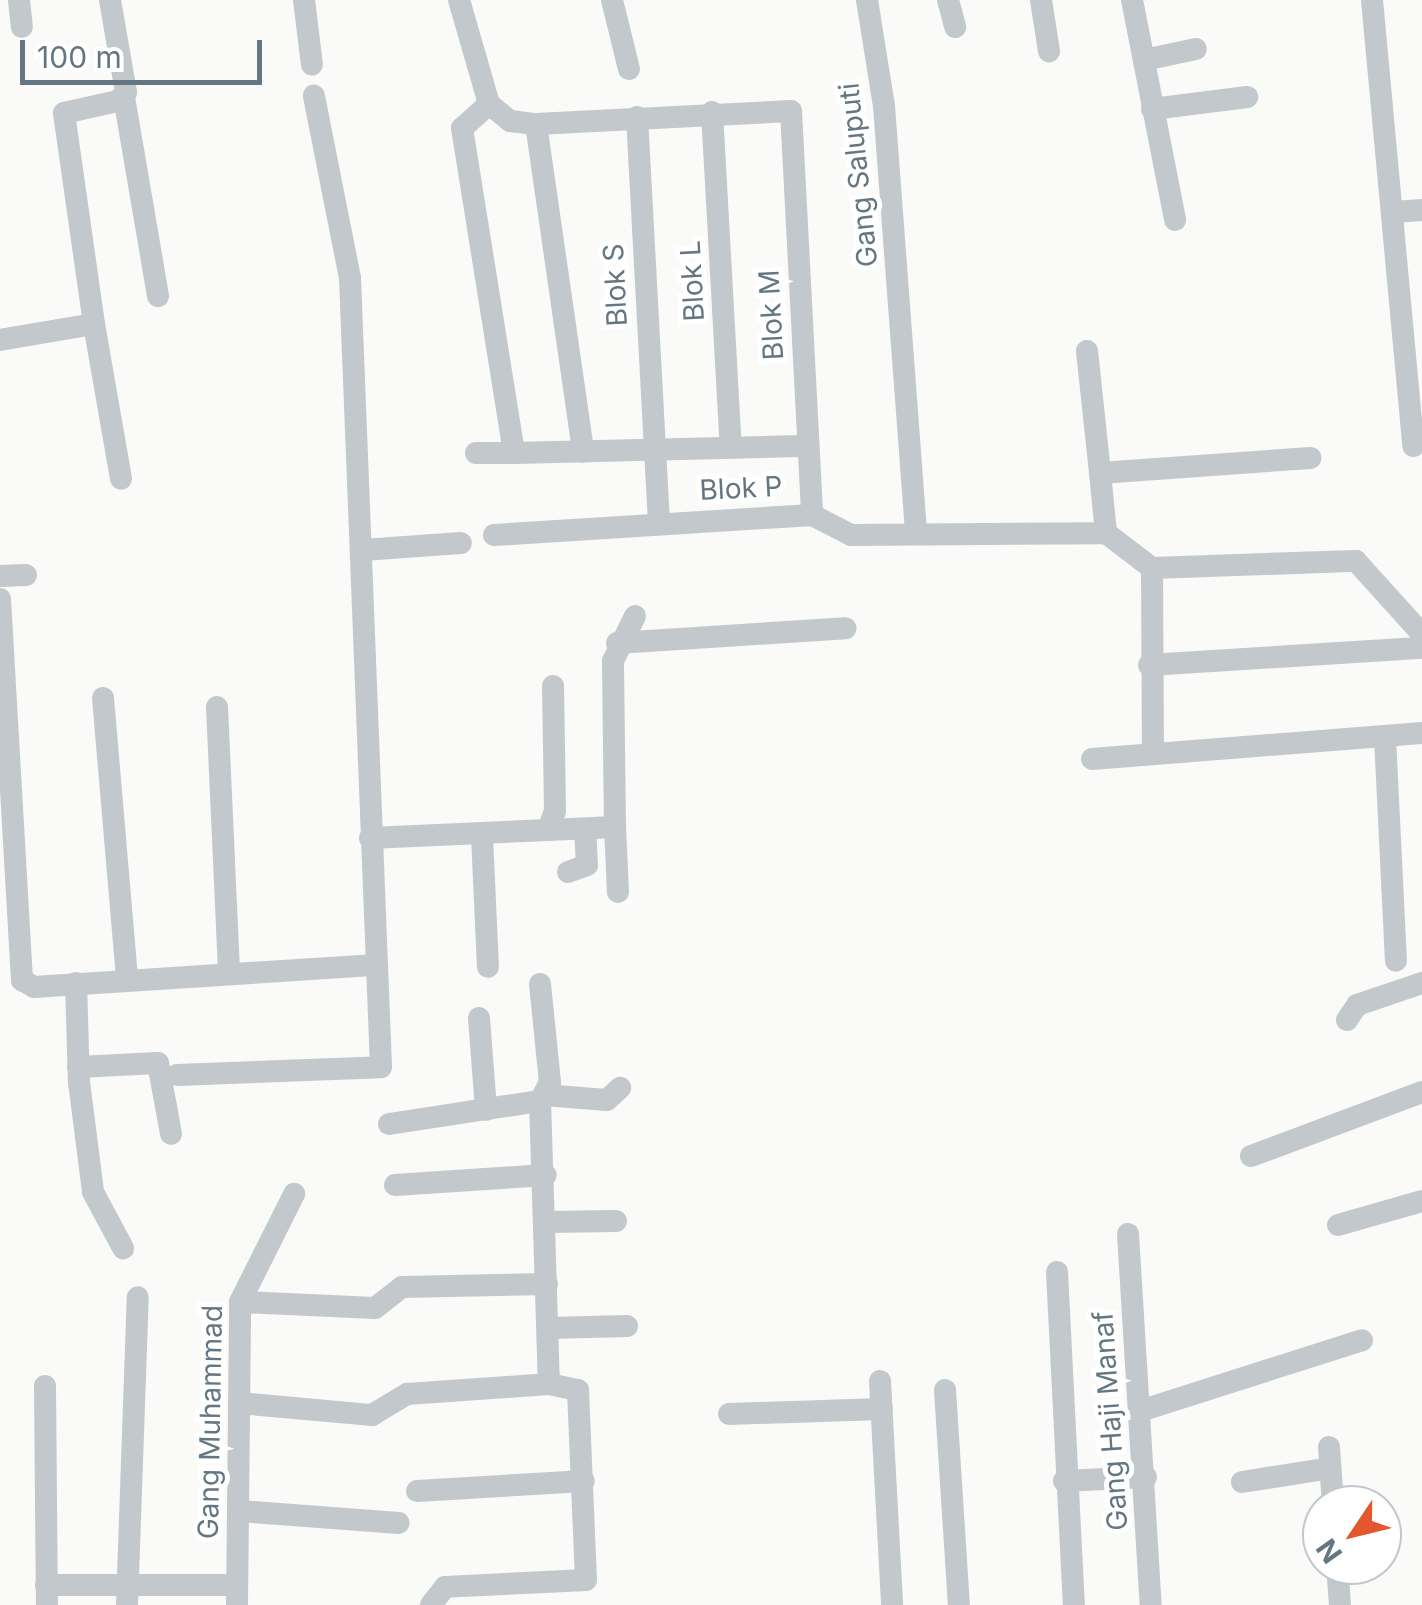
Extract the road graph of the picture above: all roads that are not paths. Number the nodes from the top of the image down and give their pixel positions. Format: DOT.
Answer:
graph roads {
  1 [pos="19,0"];
  2 [pos="110,0"];
  3 [pos="304,0"];
  4 [pos="459,0"];
  5 [pos="612,0"];
  6 [pos="867,0"];
  7 [pos="948,0"];
  8 [pos="1041,0"];
  9 [pos="1132,0"];
  10 [pos="1372,0"];
  11 [pos="22,27"];
  12 [pos="955,27"];
  13 [pos="1196,50"];
  14 [pos="1049,51"];
  15 [pos="1144,60"];
  16 [pos="312,65"];
  17 [pos="629,69"];
  18 [pos="314,96"];
  19 [pos="1247,97"];
  20 [pos="121,99"];
  21 [pos="489,104"];
  22 [pos="1152,109"];
  23 [pos="712,112"];
  24 [pos="637,117"];
  25 [pos="536,124"];
  26 [pos="1422,210"];
  27 [pos="1394,212"];
  28 [pos="1175,220"];
  29 [pos="158,296"];
  30 [pos="94,324"];
  31 [pos="0,340"];
  32 [pos="1087,351"];
  33 [pos="808,446"];
  34 [pos="1412,446"];
  35 [pos="731,447"];
  36 [pos="653,449"];
  37 [pos="583,452"];
  38 [pos="476,453"];
  39 [pos="514,454"];
  40 [pos="1310,458"];
  41 [pos="1100,473"];
  42 [pos="121,478"];
  43 [pos="812,516"];
  44 [pos="659,523"];
  45 [pos="916,531"];
  46 [pos="1106,533"];
  47 [pos="494,535"];
  48 [pos="460,543"];
  49 [pos="364,550"];
  50 [pos="1152,568"];
  51 [pos="26,575"];
  52 [pos="0,576"];
  53 [pos="0,599"];
  54 [pos="636,616"];
  55 [pos="846,628"];
  56 [pos="1422,634"];
  57 [pos="617,643"];
  58 [pos="1422,648"];
  59 [pos="1149,665"];
  60 [pos="553,686"];
  61 [pos="103,698"];
  62 [pos="217,707"];
  63 [pos="1422,733"];
  64 [pos="1385,737"];
  65 [pos="1153,752"];
  66 [pos="1092,759"];
  67 [pos="614,827"];
  68 [pos="585,829"];
  69 [pos="548,830"];
  70 [pos="482,836"];
  71 [pos="370,838"];
  72 [pos="568,872"];
  73 [pos="618,892"];
  74 [pos="8,904"];
  75 [pos="1396,961"];
  76 [pos="376,965"];
  77 [pos="488,968"];
  78 [pos="229,973"];
  79 [pos="127,978"];
  80 [pos="76,982"];
  81 [pos="1422,983"];
  82 [pos="540,984"];
  83 [pos="479,1018"];
  84 [pos="1347,1020"];
  85 [pos="78,1067"];
  86 [pos="177,1075"];
  87 [pos="620,1088"];
  88 [pos="1422,1092"];
  89 [pos="542,1106"];
  90 [pos="486,1110"];
  91 [pos="389,1124"];
  92 [pos="171,1134"];
  93 [pos="1251,1156"];
  94 [pos="546,1175"];
  95 [pos="396,1185"];
  96 [pos="294,1194"];
  97 [pos="1422,1202"];
  98 [pos="616,1221"];
  99 [pos="548,1222"];
  100 [pos="1338,1225"];
  101 [pos="1128,1234"];
  102 [pos="124,1248"];
  103 [pos="1057,1272"];
  104 [pos="548,1284"];
  105 [pos="138,1297"];
  106 [pos="240,1302"];
  107 [pos="626,1326"];
  108 [pos="549,1328"];
  109 [pos="1362,1340"];
  110 [pos="880,1382"];
  111 [pos="549,1384"];
  112 [pos="45,1386"];
  113 [pos="945,1390"];
  114 [pos="240,1403"];
  115 [pos="882,1410"];
  116 [pos="1140,1411"];
  117 [pos="729,1414"];
  118 [pos="1146,1477"];
  119 [pos="584,1480"];
  120 [pos="1064,1481"];
  121 [pos="1242,1482"];
  122 [pos="1332,1485"];
  123 [pos="417,1491"];
  124 [pos="239,1510"];
  125 [pos="399,1523"];
  126 [pos="129,1594"];
  127 [pos="47,1595"];
  128 [pos="237,1595"];
  129 [pos="431,1605"];
  130 [pos="892,1605"];
  131 [pos="959,1605"];
  132 [pos="1074,1605"];
  133 [pos="1151,1605"];
  1 -- 11 [label="street"];
  2 -- 20 [label="street"];
  3 -- 16 [label="street"];
  4 -- 21 [label="street"];
  5 -- 17 [label="street"];
  6 -- 45 [label="street, Gang Saluputi"];
  7 -- 12 [label="street"];
  8 -- 14 [label="street"];
  9 -- 15 [label="street"];
  10 -- 27 [label="street"];
  13 -- 15 [label="street"];
  15 -- 22 [label="street"];
  18 -- 49 [label="street"];
  19 -- 22 [label="street"];
  20 -- 29 [label="street"];
  20 -- 30 [label="street"];
  21 -- 25 [label="street"];
  21 -- 39 [label="street"];
  22 -- 28 [label="street"];
  23 -- 24 [label="street"];
  23 -- 33 [label="street, Blok M"];
  23 -- 35 [label="street, Blok L"];
  24 -- 25 [label="street"];
  24 -- 36 [label="street, Blok S"];
  25 -- 37 [label="street"];
  26 -- 27 [label="street"];
  27 -- 34 [label="street"];
  30 -- 31 [label="street"];
  30 -- 42 [label="street"];
  32 -- 41 [label="street"];
  33 -- 35 [label="street"];
  33 -- 43 [label="street, Blok M"];
  35 -- 36 [label="street"];
  36 -- 37 [label="street"];
  36 -- 44 [label="street, Blok S"];
  37 -- 39 [label="street"];
  38 -- 39 [label="street"];
  40 -- 41 [label="street"];
  41 -- 46 [label="street"];
  43 -- 44 [label="street, Blok P"];
  43 -- 45 [label="street, Blok P"];
  44 -- 47 [label="street, Blok P"];
  45 -- 46 [label="street, Blok P"];
  46 -- 50 [label="street"];
  48 -- 49 [label="street"];
  49 -- 71 [label="street"];
  50 -- 56 [label="street"];
  50 -- 59 [label="street"];
  51 -- 52 [label="street"];
  53 -- 74 [label="street"];
  54 -- 57 [label="street"];
  55 -- 57 [label="street"];
  57 -- 67 [label="street"];
  58 -- 59 [label="street"];
  59 -- 65 [label="street"];
  60 -- 69 [label="street"];
  61 -- 79 [label="street"];
  62 -- 78 [label="street"];
  63 -- 64 [label="street"];
  64 -- 65 [label="street"];
  64 -- 75 [label="street"];
  65 -- 66 [label="street"];
  67 -- 68 [label="street"];
  67 -- 73 [label="street"];
  68 -- 69 [label="street"];
  68 -- 72 [label="street"];
  69 -- 70 [label="street"];
  70 -- 71 [label="street"];
  70 -- 77 [label="street"];
  71 -- 76 [label="street"];
  74 -- 80 [label="street"];
  76 -- 78 [label="street"];
  76 -- 86 [label="street"];
  78 -- 79 [label="street"];
  79 -- 80 [label="street"];
  80 -- 85 [label="street"];
  81 -- 84 [label="street"];
  82 -- 89 [label="street"];
  83 -- 90 [label="street"];
  85 -- 92 [label="street"];
  85 -- 102 [label="street"];
  87 -- 89 [label="street"];
  88 -- 93 [label="street"];
  89 -- 90 [label="street"];
  89 -- 94 [label="street"];
  90 -- 91 [label="street"];
  94 -- 95 [label="street"];
  94 -- 99 [label="street"];
  96 -- 106 [label="street, Gang Muhammad"];
  97 -- 100 [label="street"];
  98 -- 99 [label="street"];
  99 -- 104 [label="street"];
  101 -- 116 [label="street, Gang Haji Manaf"];
  103 -- 120 [label="street"];
  104 -- 106 [label="street"];
  104 -- 108 [label="street"];
  105 -- 126 [label="street"];
  106 -- 114 [label="street, Gang Muhammad"];
  107 -- 108 [label="street"];
  108 -- 111 [label="street"];
  109 -- 116 [label="street"];
  110 -- 115 [label="street"];
  111 -- 114 [label="street"];
  111 -- 119 [label="street"];
  112 -- 127 [label="street"];
  113 -- 131 [label="street"];
  114 -- 124 [label="street, Gang Muhammad"];
  115 -- 117 [label="street"];
  115 -- 130 [label="street"];
  116 -- 118 [label="street, Gang Haji Manaf"];
  118 -- 120 [label="street"];
  118 -- 133 [label="street, Gang Haji Manaf"];
  119 -- 123 [label="street"];
  119 -- 129 [label="street"];
  120 -- 132 [label="street"];
  121 -- 122 [label="street"];
  124 -- 125 [label="street"];
  124 -- 128 [label="street, Gang Muhammad"];
  126 -- 127 [label="street"];
  126 -- 128 [label="street"];
}
